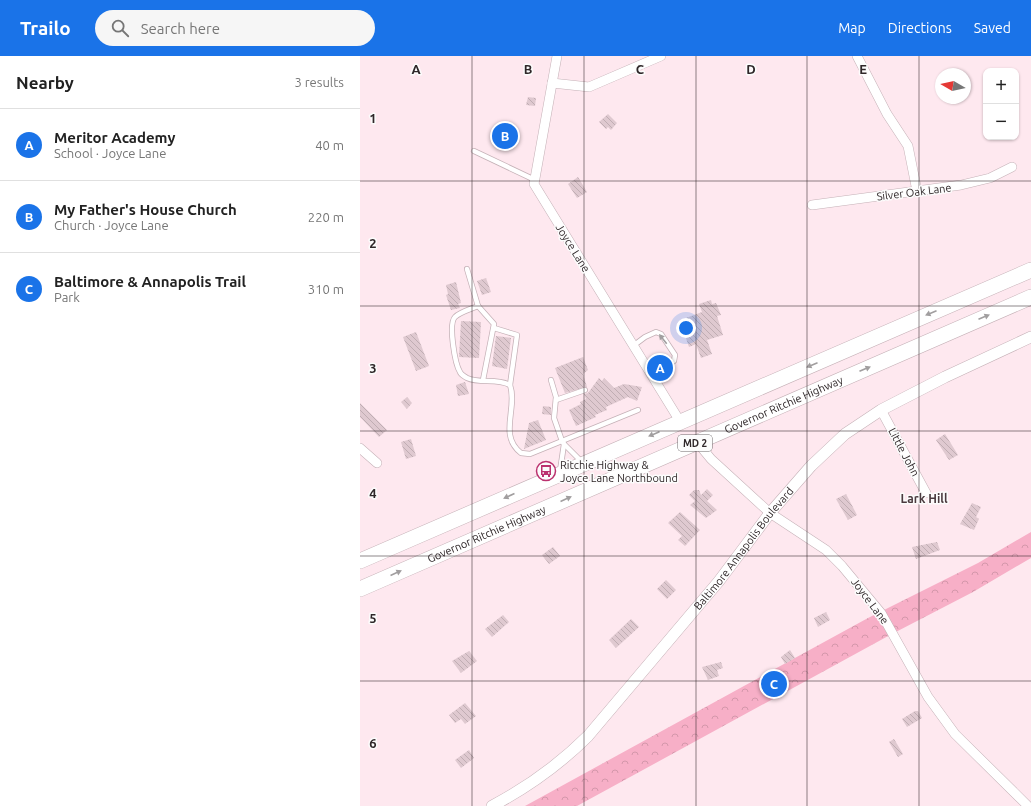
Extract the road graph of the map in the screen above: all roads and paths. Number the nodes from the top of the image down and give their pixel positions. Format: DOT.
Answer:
graph roads {
  1 [pos="557,56"];
  2 [pos="661,56"];
  3 [pos="857,56"];
  4 [pos="552,83"];
  5 [pos="474,150"];
  6 [pos="1012,167"];
  7 [pos="535,180"];
  8 [pos="917,191"];
  9 [pos="812,205"];
  10 [pos="467,269"];
  11 [pos="1031,270"];
  12 [pos="1031,297"];
  13 [pos="478,306"];
  14 [pos="494,328"];
  15 [pos="1031,336"];
  16 [pos="633,346"];
  17 [pos="652,376"];
  18 [pos="483,380"];
  19 [pos="550,380"];
  20 [pos="510,385"];
  21 [pos="585,390"];
  22 [pos="556,400"];
  23 [pos="729,401"];
  24 [pos="638,410"];
  25 [pos="881,410"];
  26 [pos="680,423"];
  27 [pos="563,442"];
  28 [pos="697,442"];
  29 [pos="360,448"];
  30 [pos="377,463"];
  31 [pos="584,464"];
  32 [pos="627,473"];
  33 [pos="559,475"];
  34 [pos="926,493"];
  35 [pos="770,513"];
  36 [pos="360,561"];
  37 [pos="360,589"];
  38 [pos="492,806"];
  39 [pos="1028,806"];
  1 -- 4 [label="street"];
  2 -- 4 [label="street"];
  3 -- 8 [label="street"];
  4 -- 7 [label="street"];
  5 -- 7 [label="lane"];
  6 -- 8 [label="street, Silver Oak Lane"];
  7 -- 16 [label="street, Joyce Lane"];
  8 -- 9 [label="street, Silver Oak Lane"];
  10 -- 13 [label="lane"];
  11 -- 23 [label="highway, MD 2, one-way"];
  28 -- 12 [label="highway, Governor Ritchie Highway / MD 2, one-way"];
  13 -- 14 [label="lane"];
  13 -- 18 [label="lane"];
  14 -- 18 [label="lane"];
  14 -- 20 [label="lane"];
  15 -- 25 [label="street, Baltimore Annapolis Boulevard"];
  16 -- 17 [label="street, Joyce Lane"];
  17 -- 16 [label="lane, one-way"];
  17 -- 26 [label="street, Joyce Lane"];
  18 -- 20 [label="lane"];
  19 -- 22 [label="lane"];
  20 -- 27 [label="lane"];
  21 -- 22 [label="lane"];
  22 -- 27 [label="lane"];
  23 -- 26 [label="highway, MD 2"];
  23 -- 28 [label="highway"];
  24 -- 27 [label="lane"];
  25 -- 34 [label="street, Little John"];
  25 -- 35 [label="street, Baltimore Annapolis Boulevard"];
  26 -- 31 [label="highway, MD 2, one-way"];
  26 -- 32 [label="highway"];
  27 -- 31 [label="lane"];
  27 -- 33 [label="lane"];
  28 -- 32 [label="highway, Governor Ritchie Highway / MD 2"];
  28 -- 35 [label="street, Joyce Lane"];
  29 -- 30 [label="street"];
  31 -- 33 [label="highway, MD 2"];
  37 -- 32 [label="highway, Governor Ritchie Highway / MD 2, one-way"];
  33 -- 36 [label="highway, MD 2, one-way"];
  35 -- 38 [label="street, Baltimore Annapolis Boulevard"];
  35 -- 39 [label="street, Joyce Lane"];
}
